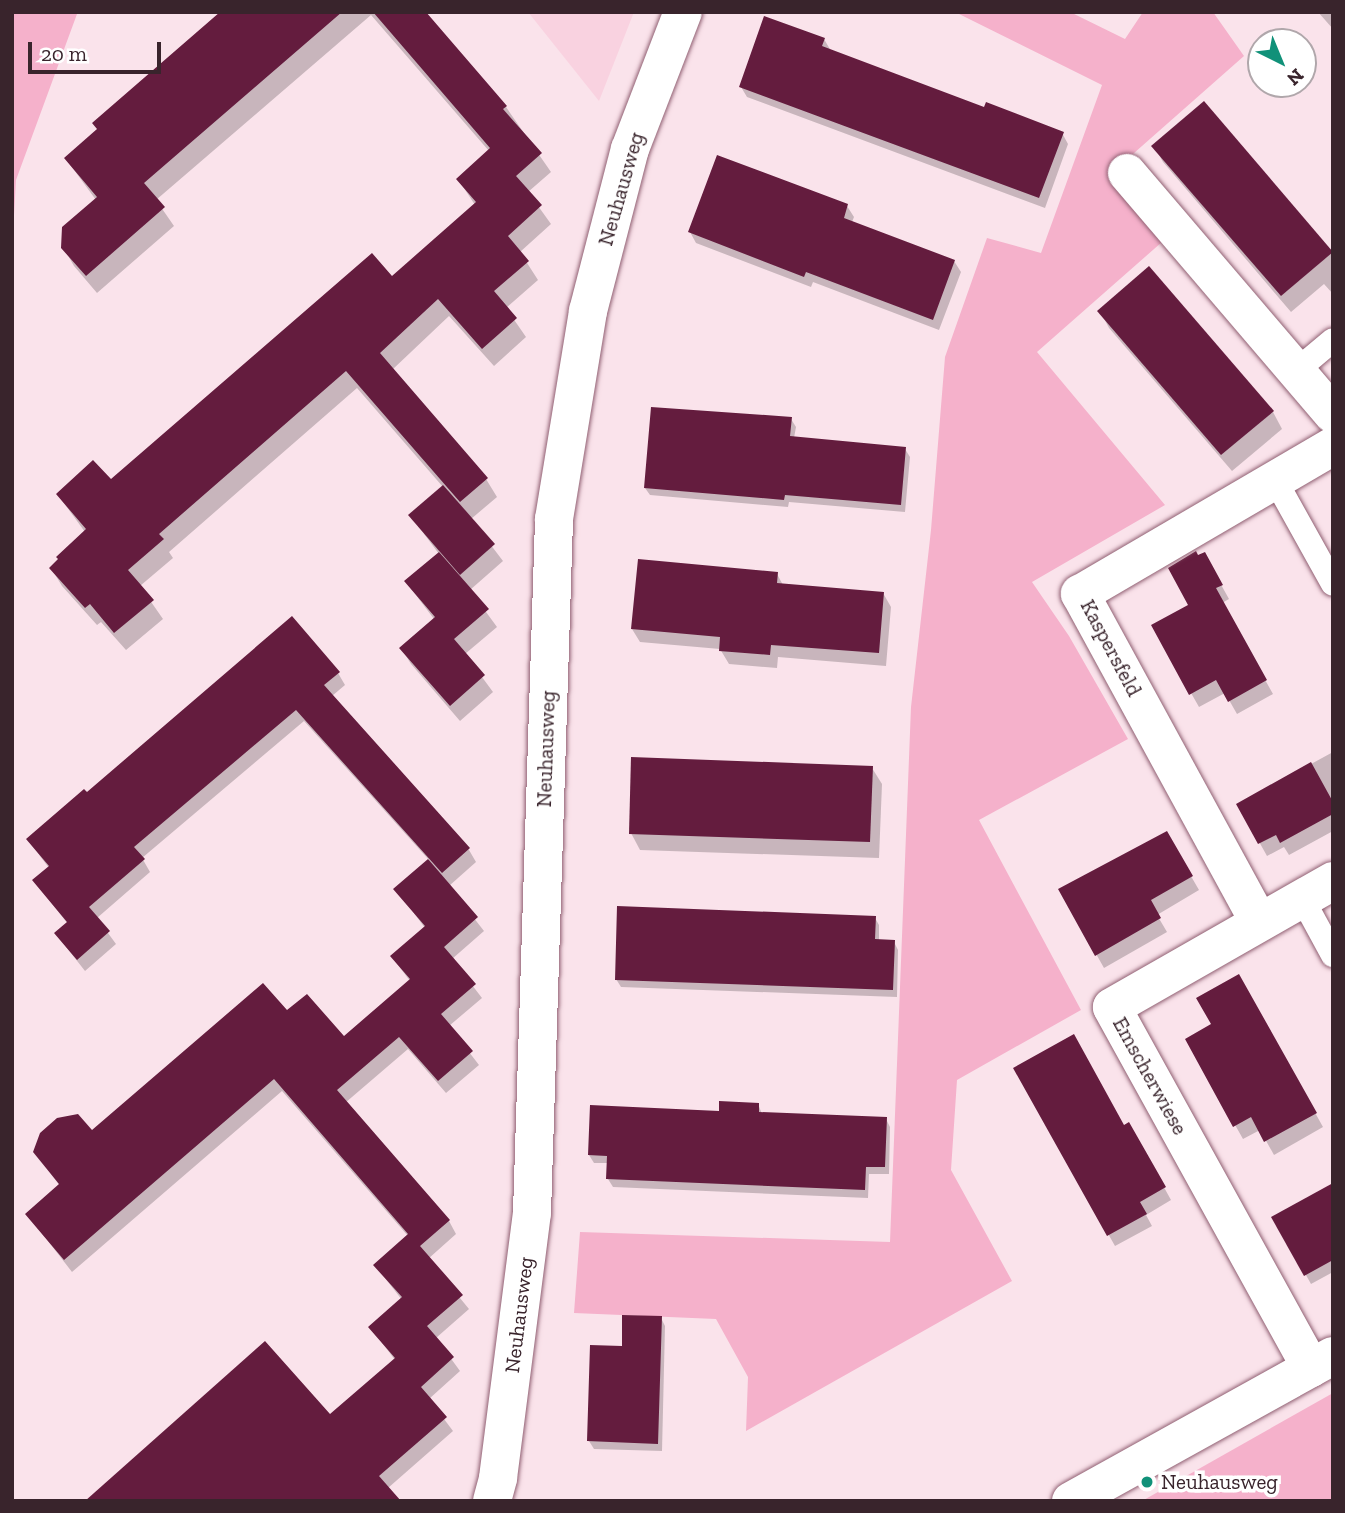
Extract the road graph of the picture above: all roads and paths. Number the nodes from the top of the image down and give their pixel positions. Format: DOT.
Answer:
graph roads {
  1 [pos="683,12"];
  2 [pos="1127,173"];
  3 [pos="1333,340"];
  4 [pos="1296,371"];
  5 [pos="1333,414"];
  6 [pos="1333,446"];
  7 [pos="1274,478"];
  8 [pos="1333,584"];
  9 [pos="1317,890"];
  10 [pos="1259,922"];
  11 [pos="1333,955"];
  12 [pos="1322,1362"];
  13 [pos="492,1501"];
  14 [pos="1071,1501"];
  1 -- 13 [label="street, Neuhausweg"];
  2 -- 4 [label="street"];
  3 -- 4 [label="lane"];
  4 -- 5 [label="street"];
  6 -- 7 [label="street, Kaspersfeld"];
  7 -- 8 [label="lane"];
  7 -- 10 [label="street, Kaspersfeld"];
  9 -- 10 [label="street, Emscherwiese"];
  9 -- 11 [label="lane"];
  10 -- 12 [label="street, Emscherwiese"];
  12 -- 14 [label="street"];
}
